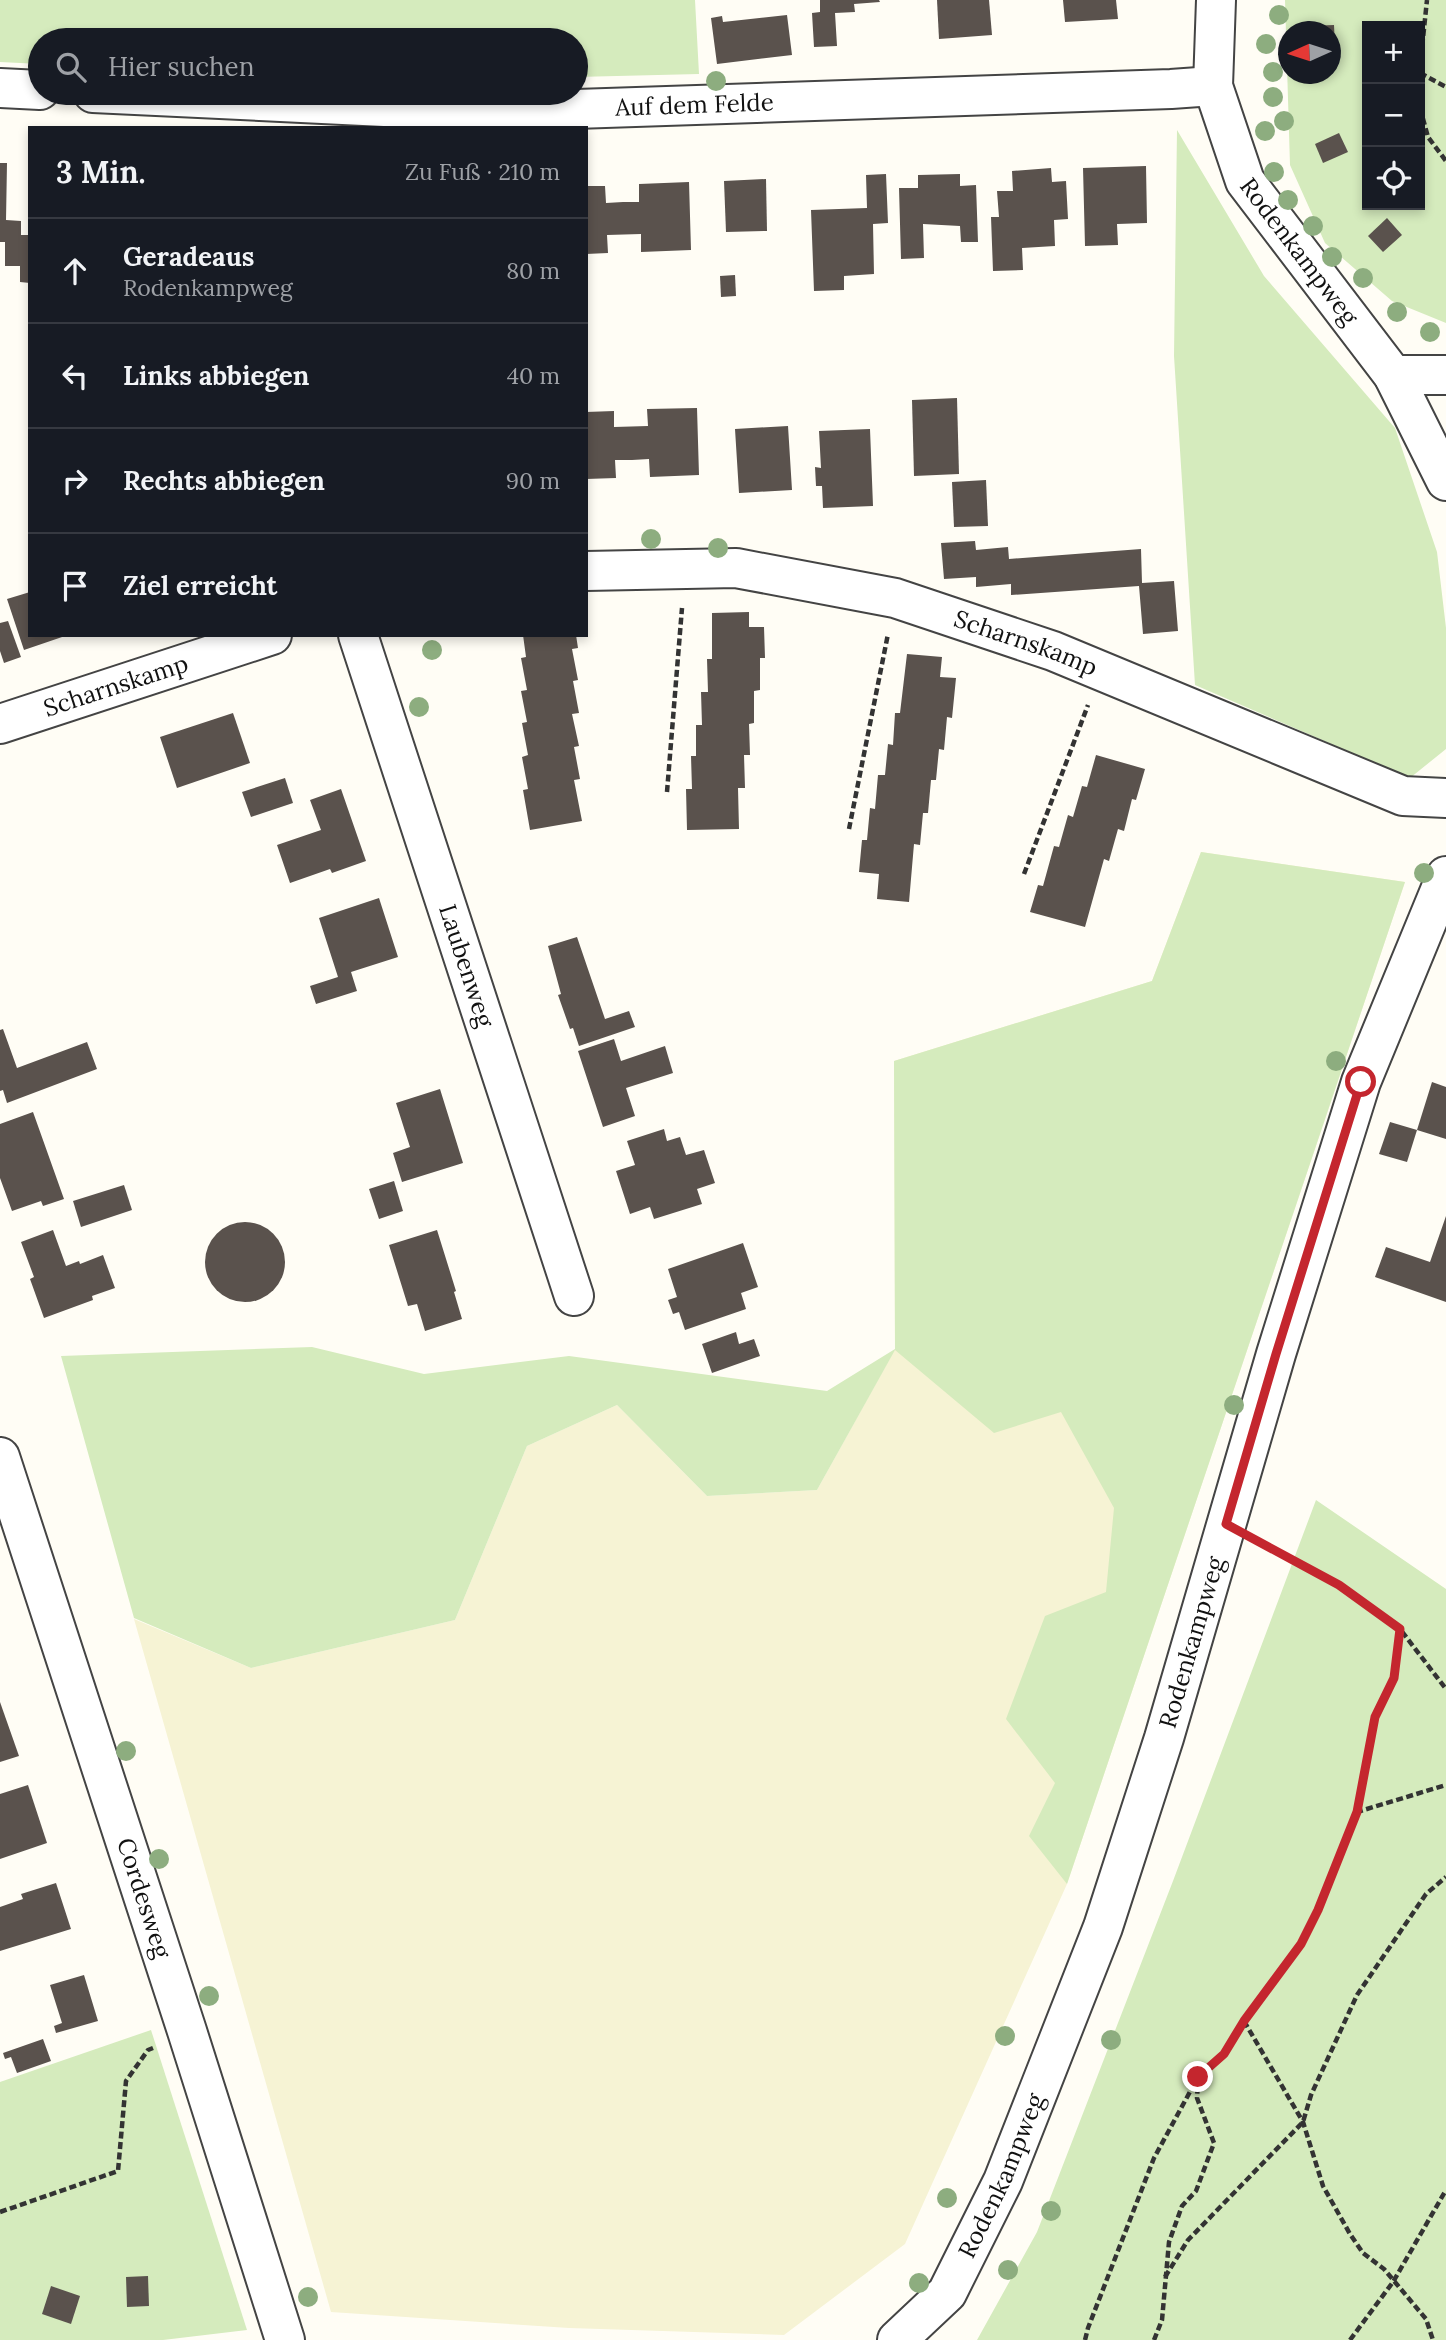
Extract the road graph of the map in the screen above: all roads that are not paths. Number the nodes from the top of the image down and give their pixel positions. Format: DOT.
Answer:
graph roads {
  1 [pos="1216,0"];
  2 [pos="1213,86"];
  3 [pos="0,88"];
  4 [pos="28,89"];
  5 [pos="342,105"];
  6 [pos="1393,375"];
  7 [pos="1446,375"];
  8 [pos="1446,481"];
  9 [pos="588,571"];
  10 [pos="266,637"];
  11 [pos="359,637"];
  12 [pos="0,724"];
  13 [pos="1446,798"];
  14 [pos="1446,876"];
  15 [pos="574,1296"];
  16 [pos="0,1457"];
  17 [pos="285,2340"];
  18 [pos="897,2340"];
  1 -- 2 [label="street, Rodenkampweg"];
  2 -- 5 [label="street, Auf dem Felde"];
  2 -- 6 [label="street, Rodenkampweg"];
  3 -- 4 [label="street"];
  6 -- 7 [label="street"];
  6 -- 8 [label="street, Rodenkampweg"];
  9 -- 13 [label="street, Scharnskamp"];
  10 -- 12 [label="street, Scharnskamp"];
  11 -- 15 [label="street, Laubenweg"];
  14 -- 18 [label="street, Rodenkampweg"];
  16 -- 17 [label="street, Cordesweg"];
}
